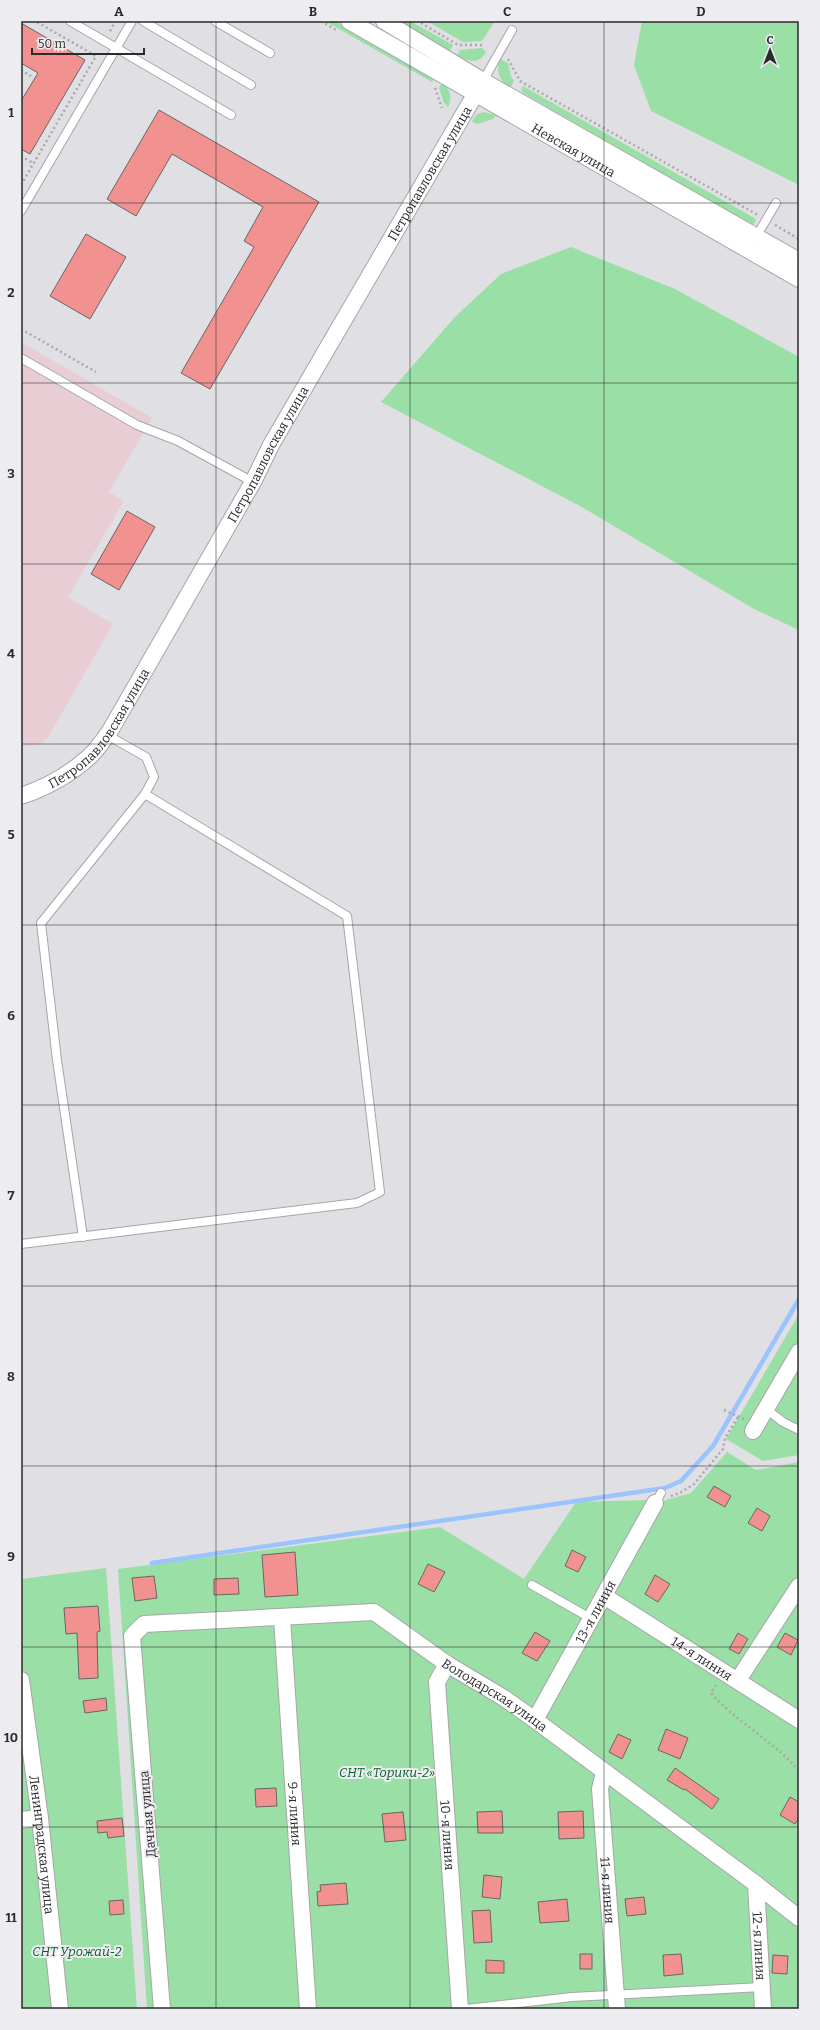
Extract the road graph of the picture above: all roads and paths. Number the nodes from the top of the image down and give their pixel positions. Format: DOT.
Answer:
graph roads {
  1 [pos="35,21"];
  2 [pos="70,21"];
  3 [pos="132,21"];
  4 [pos="143,21"];
  5 [pos="215,21"];
  6 [pos="349,21"];
  7 [pos="384,21"];
  8 [pos="416,21"];
  9 [pos="512,30"];
  10 [pos="484,45"];
  11 [pos="116,48"];
  12 [pos="270,53"];
  13 [pos="508,59"];
  14 [pos="21,70"];
  15 [pos="31,76"];
  16 [pos="251,84"];
  17 [pos="479,88"];
  18 [pos="231,115"];
  19 [pos="22,158"];
  20 [pos="34,163"];
  21 [pos="21,185"];
  22 [pos="776,203"];
  23 [pos="21,211"];
  24 [pos="758,216"];
  25 [pos="772,223"];
  26 [pos="756,237"];
  27 [pos="799,239"];
  28 [pos="799,261"];
  29 [pos="799,279"];
  30 [pos="21,329"];
  31 [pos="21,358"];
  32 [pos="96,372"];
  33 [pos="253,482"];
  34 [pos="107,735"];
  35 [pos="145,794"];
  36 [pos="21,796"];
  37 [pos="83,1237"];
  38 [pos="21,1244"];
  39 [pos="799,1352"];
  40 [pos="766,1409"];
  41 [pos="724,1410"];
  42 [pos="799,1430"];
  43 [pos="753,1431"];
  44 [pos="658,1498"];
  45 [pos="532,1585"];
  46 [pos="799,1586"];
  47 [pos="604,1596"];
  48 [pos="282,1618"];
  49 [pos="592,1619"];
  50 [pos="144,1624"];
  51 [pos="447,1664"];
  52 [pos="724,1672"];
  53 [pos="21,1680"];
  54 [pos="738,1680"];
  55 [pos="535,1720"];
  56 [pos="799,1720"];
  57 [pos="799,1771"];
  58 [pos="604,1772"];
  59 [pos="40,1818"];
  60 [pos="21,1820"];
  61 [pos="756,1884"];
  62 [pos="799,1918"];
  63 [pos="762,1986"];
  64 [pos="617,2002"];
  65 [pos="60,2009"];
  66 [pos="162,2009"];
  67 [pos="308,2009"];
  68 [pos="460,2009"];
  69 [pos="466,2009"];
  70 [pos="763,2009"];
  1 -- 20 [label="path"];
  2 -- 11 [label="lane"];
  3 -- 11 [label="lane"];
  4 -- 16 [label="lane"];
  5 -- 12 [label="lane"];
  6 -- 17 [label="street, Невская улица"];
  7 -- 17 [label="street, Невская улица"];
  8 -- 10 [label="path"];
  9 -- 17 [label="lane"];
  11 -- 18 [label="lane"];
  11 -- 23 [label="lane"];
  13 -- 24 [label="path"];
  14 -- 15 [label="path"];
  17 -- 26 [label="street, Невская улица"];
  17 -- 29 [label="street, Невская улица"];
  17 -- 33 [label="street, Петропавловская улица"];
  19 -- 20 [label="path"];
  20 -- 21 [label="path"];
  22 -- 26 [label="lane"];
  25 -- 27 [label="path"];
  26 -- 28 [label="street, Невская улица"];
  30 -- 32 [label="path"];
  31 -- 33 [label="lane"];
  33 -- 34 [label="street, Петропавловская улица"];
  34 -- 35 [label="lane"];
  34 -- 36 [label="street, Петропавловская улица"];
  35 -- 37 [label="lane"];
  35 -- 37 [label="lane"];
  37 -- 38 [label="lane"];
  39 -- 40 [label="street"];
  40 -- 42 [label="lane"];
  40 -- 43 [label="street"];
  41 -- 44 [label="path"];
  44 -- 47 [label="street, 13-я линия"];
  45 -- 49 [label="lane"];
  46 -- 54 [label="street"];
  47 -- 49 [label="street, 13-я линия"];
  47 -- 52 [label="street, 14-я линия"];
  48 -- 50 [label="street, Володарская улица"];
  48 -- 51 [label="street, Володарская улица"];
  48 -- 67 [label="street, 9-я линия"];
  49 -- 55 [label="street, 13-я линия"];
  50 -- 66 [label="street, Дачная улица"];
  51 -- 55 [label="street, Володарская улица"];
  51 -- 68 [label="street, 10-я линия"];
  52 -- 54 [label="street, 14-я линия"];
  52 -- 57 [label="path"];
  53 -- 59 [label="street, Ленинградская улица"];
  54 -- 56 [label="street, 14-я линия"];
  55 -- 58 [label="street, Володарская улица"];
  58 -- 61 [label="street, Володарская улица"];
  58 -- 64 [label="street, 11-я линия"];
  59 -- 60 [label="street"];
  59 -- 65 [label="street, Ленинградская улица"];
  61 -- 62 [label="street, Володарская улица"];
  61 -- 63 [label="street, 12-я линия"];
  63 -- 64 [label="lane"];
  63 -- 70 [label="street, 12-я линия"];
  64 -- 69 [label="lane"];
}
